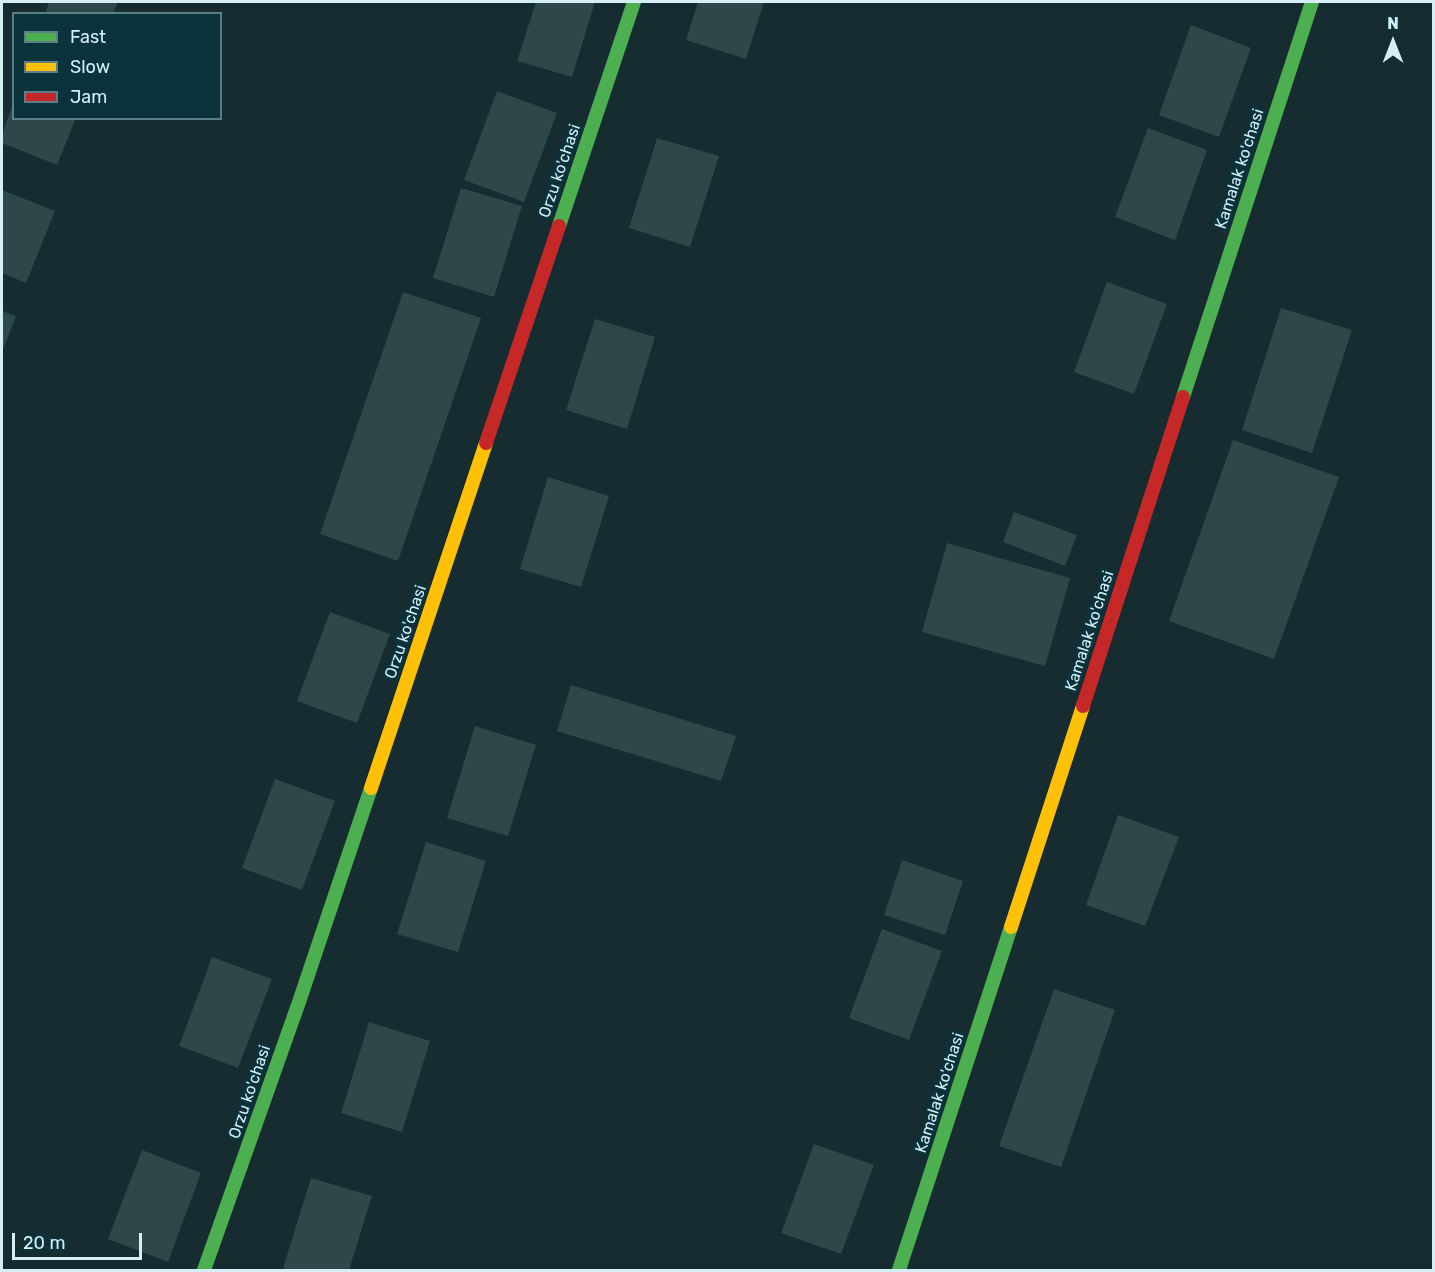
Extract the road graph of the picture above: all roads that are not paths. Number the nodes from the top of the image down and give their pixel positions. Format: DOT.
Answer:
graph roads {
  1 [pos="634,2"];
  2 [pos="1312,2"];
  3 [pos="204,1270"];
  4 [pos="899,1270"];
  1 -- 3 [label="street, Orzu ko'chasi"];
  2 -- 4 [label="street, Kamalak ko'chasi"];
}
